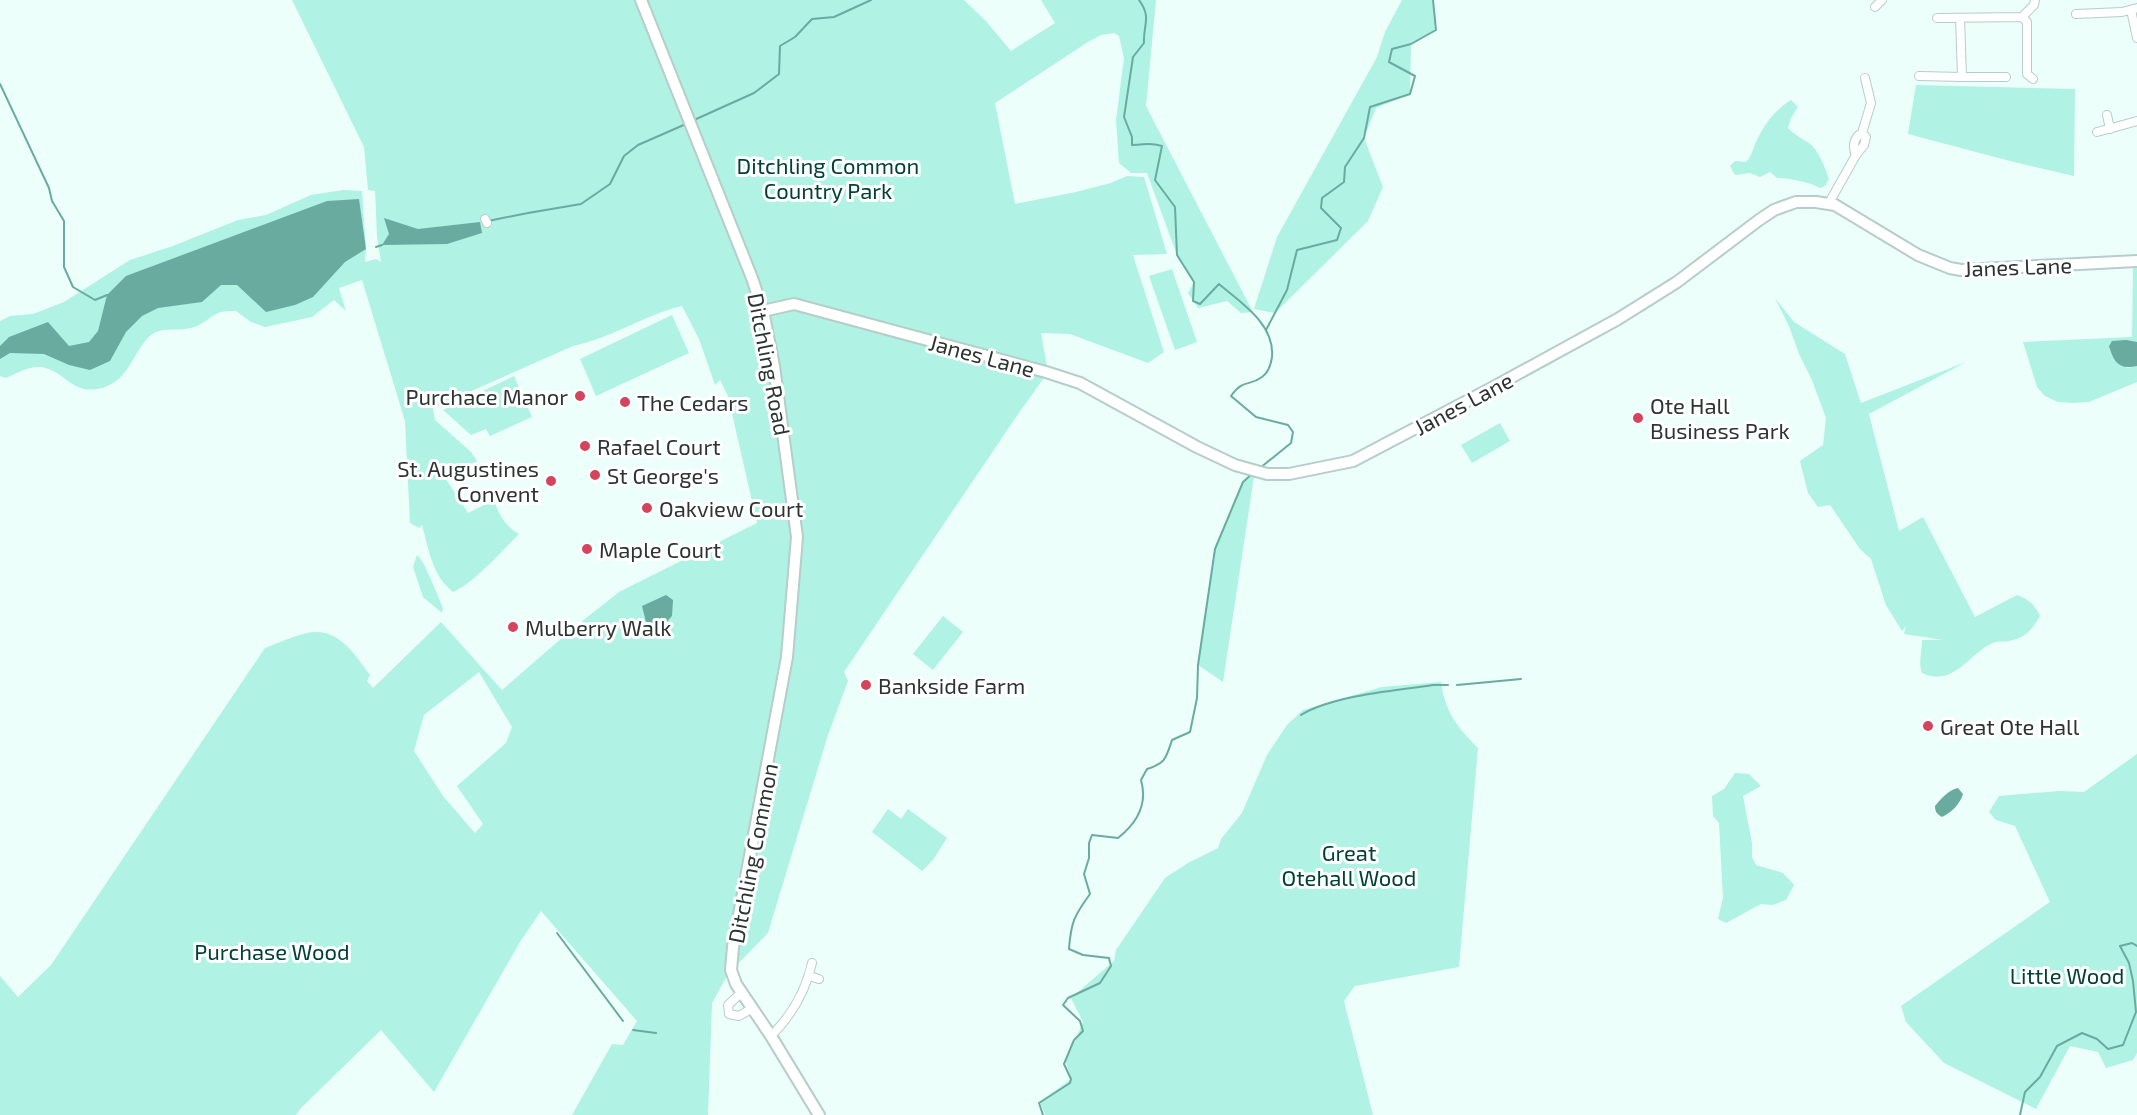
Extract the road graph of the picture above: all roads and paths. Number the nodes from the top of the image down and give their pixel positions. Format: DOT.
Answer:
graph roads {
  1 [pos="641,0"];
  2 [pos="1882,0"];
  3 [pos="2035,0"];
  4 [pos="1875,7"];
  5 [pos="2134,9"];
  6 [pos="2076,14"];
  7 [pos="2022,17"];
  8 [pos="1937,18"];
  9 [pos="1960,18"];
  10 [pos="2137,38"];
  11 [pos="1919,76"];
  12 [pos="1962,77"];
  13 [pos="2006,77"];
  14 [pos="1865,78"];
  15 [pos="2033,79"];
  16 [pos="2107,115"];
  17 [pos="2137,122"];
  18 [pos="2110,129"];
  19 [pos="2097,132"];
  20 [pos="1829,203"];
  21 [pos="2137,261"];
  22 [pos="763,310"];
  23 [pos="794,568"];
  24 [pos="812,963"];
  25 [pos="809,976"];
  26 [pos="819,979"];
  27 [pos="741,993"];
  28 [pos="752,1009"];
  29 [pos="771,1036"];
  30 [pos="819,1115"];
  1 -- 22 [label="street, Ditchling Road"];
  2 -- 4 [label="street"];
  3 -- 7 [label="street"];
  5 -- 6 [label="street"];
  5 -- 10 [label="street"];
  7 -- 9 [label="street"];
  7 -- 15 [label="street"];
  8 -- 9 [label="street"];
  9 -- 12 [label="street"];
  11 -- 12 [label="street"];
  12 -- 13 [label="street"];
  14 -- 20 [label="street"];
  16 -- 18 [label="street"];
  17 -- 18 [label="street"];
  18 -- 19 [label="street"];
  20 -- 21 [label="street, Janes Lane"];
  20 -- 22 [label="street, Janes Lane"];
  22 -- 23 [label="street, Ditchling Road"];
  23 -- 27 [label="street, Ditchling Common"];
  24 -- 25 [label="street"];
  25 -- 26 [label="street"];
  25 -- 29 [label="street"];
  27 -- 28 [label="street, Ditchling Common"];
  27 -- 28 [label="street"];
  28 -- 29 [label="street, Ditchling Common"];
  29 -- 30 [label="street, Ditchling Common"];
}
